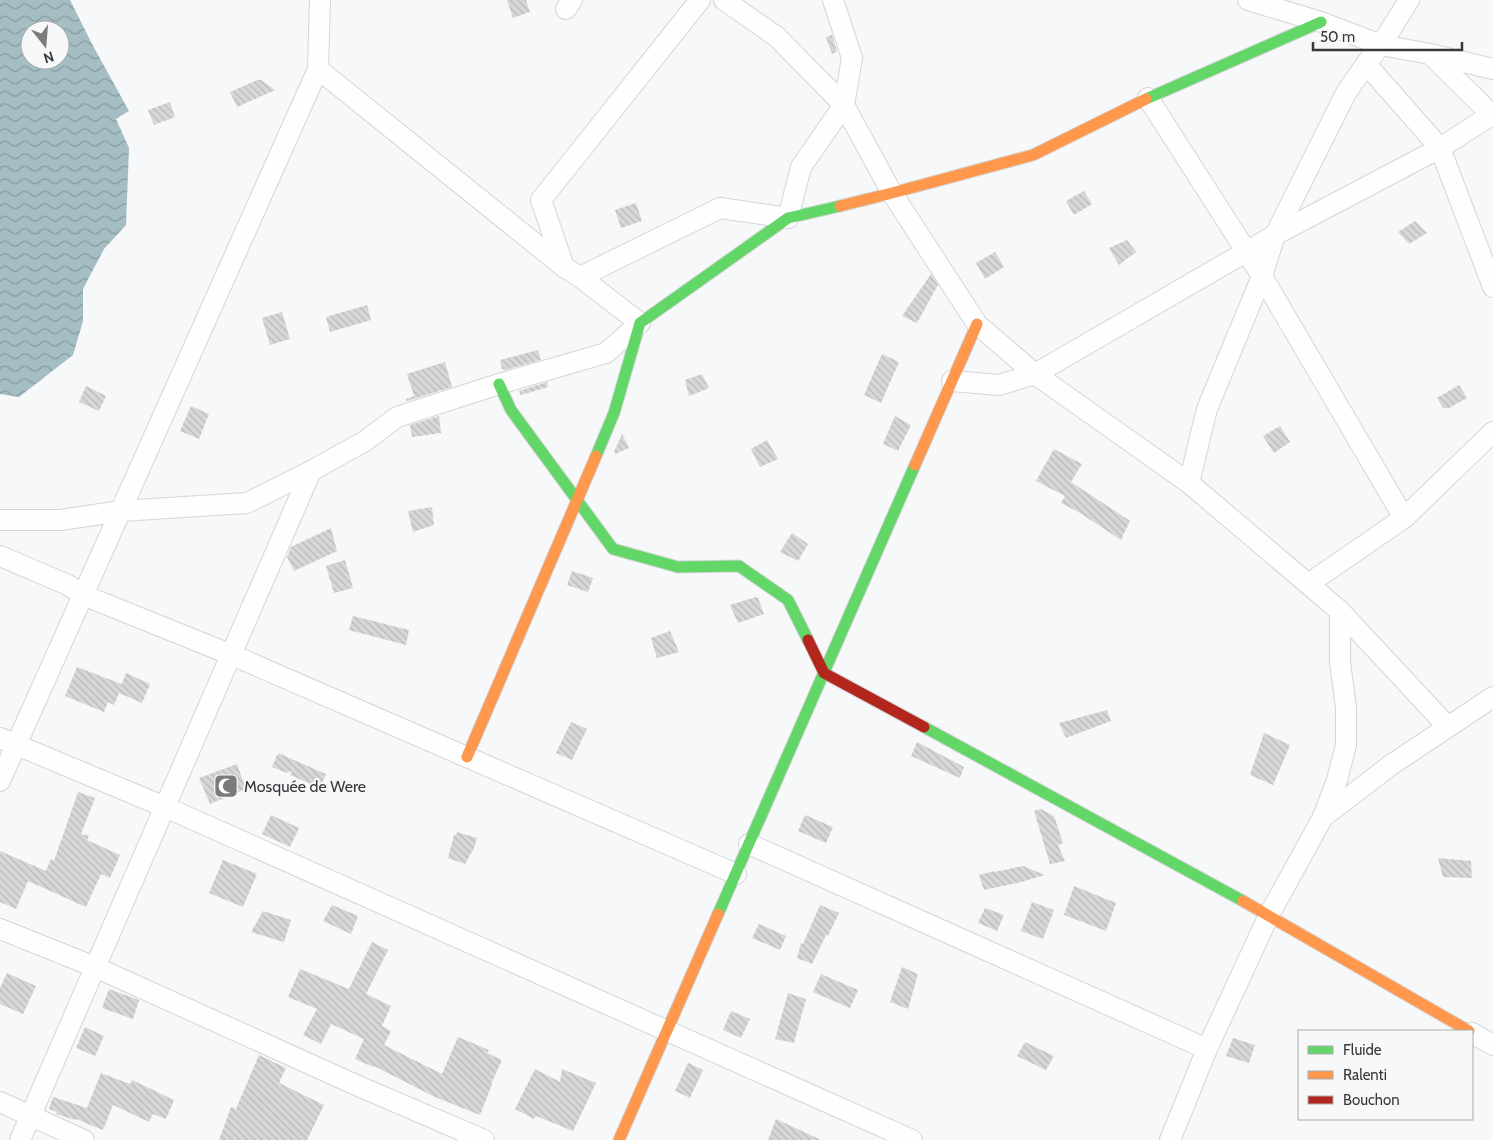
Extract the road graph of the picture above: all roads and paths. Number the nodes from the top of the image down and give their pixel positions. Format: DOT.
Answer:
graph roads {
  1 [pos="320,0"];
  2 [pos="700,0"];
  3 [pos="724,0"];
  4 [pos="834,0"];
  5 [pos="1248,0"];
  6 [pos="1409,0"];
  7 [pos="1321,22"];
  8 [pos="1381,45"];
  9 [pos="1430,54"];
  10 [pos="1366,64"];
  11 [pos="1493,69"];
  12 [pos="318,70"];
  13 [pos="1148,98"];
  14 [pos="844,104"];
  15 [pos="1493,115"];
  16 [pos="1440,148"];
  17 [pos="892,193"];
  18 [pos="788,218"];
  19 [pos="1275,236"];
  20 [pos="1246,252"];
  21 [pos="572,272"];
  22 [pos="1262,276"];
  23 [pos="1493,287"];
  24 [pos="640,323"];
  25 [pos="977,324"];
  26 [pos="1035,374"];
  27 [pos="952,381"];
  28 [pos="499,384"];
  29 [pos="1493,432"];
  30 [pos="311,472"];
  31 [pos="1189,484"];
  32 [pos="577,500"];
  33 [pos="121,511"];
  34 [pos="1404,518"];
  35 [pos="0,520"];
  36 [pos="0,556"];
  37 [pos="1308,584"];
  38 [pos="83,595"];
  39 [pos="1340,611"];
  40 [pos="232,654"];
  41 [pos="824,673"];
  42 [pos="1493,697"];
  43 [pos="1447,726"];
  44 [pos="8,742"];
  45 [pos="467,757"];
  46 [pos="0,781"];
  47 [pos="165,807"];
  48 [pos="1323,817"];
  49 [pos="749,844"];
  50 [pos="736,874"];
  51 [pos="1269,915"];
  52 [pos="0,929"];
  53 [pos="95,968"];
  54 [pos="1467,1030"];
  55 [pos="667,1031"];
  56 [pos="1473,1034"];
  57 [pos="1493,1046"];
  58 [pos="1207,1049"];
  59 [pos="0,1102"];
  60 [pos="31,1115"];
  61 [pos="20,1140"];
  62 [pos="84,1140"];
  63 [pos="484,1140"];
  64 [pos="618,1140"];
  65 [pos="912,1140"];
  66 [pos="1170,1140"];
  1 -- 12 [label="street"];
  2 -- 21 [label="street"];
  3 -- 14 [label="street"];
  4 -- 14 [label="street"];
  5 -- 7 [label="street"];
  6 -- 8 [label="street"];
  7 -- 8 [label="street"];
  7 -- 13 [label="street"];
  8 -- 9 [label="street"];
  8 -- 10 [label="street"];
  9 -- 11 [label="street"];
  9 -- 15 [label="street"];
  10 -- 16 [label="street"];
  10 -- 19 [label="street"];
  12 -- 21 [label="street"];
  12 -- 33 [label="street"];
  13 -- 17 [label="street"];
  13 -- 20 [label="street"];
  14 -- 17 [label="street"];
  14 -- 18 [label="street"];
  15 -- 16 [label="street"];
  16 -- 19 [label="street"];
  16 -- 23 [label="street"];
  17 -- 18 [label="street"];
  17 -- 25 [label="street"];
  18 -- 21 [label="street"];
  18 -- 24 [label="street"];
  19 -- 20 [label="street"];
  19 -- 22 [label="street"];
  20 -- 22 [label="street"];
  20 -- 26 [label="street"];
  21 -- 24 [label="street"];
  22 -- 31 [label="street"];
  22 -- 34 [label="street"];
  24 -- 28 [label="street"];
  24 -- 32 [label="street"];
  25 -- 26 [label="street"];
  25 -- 27 [label="street"];
  26 -- 27 [label="street"];
  26 -- 31 [label="street"];
  27 -- 41 [label="street"];
  28 -- 30 [label="street"];
  28 -- 32 [label="street"];
  29 -- 34 [label="street"];
  30 -- 33 [label="street"];
  30 -- 40 [label="street"];
  31 -- 37 [label="street"];
  32 -- 41 [label="street"];
  32 -- 45 [label="street"];
  33 -- 35 [label="street"];
  33 -- 38 [label="street"];
  34 -- 37 [label="street"];
  36 -- 38 [label="street"];
  37 -- 39 [label="street"];
  38 -- 40 [label="street"];
  38 -- 44 [label="street"];
  39 -- 43 [label="street"];
  39 -- 48 [label="street"];
  40 -- 45 [label="street"];
  40 -- 47 [label="street"];
  41 -- 49 [label="street"];
  41 -- 51 [label="street"];
  42 -- 43 [label="street"];
  43 -- 48 [label="street"];
  44 -- 46 [label="street"];
  44 -- 47 [label="street"];
  45 -- 50 [label="street"];
  47 -- 53 [label="street"];
  47 -- 55 [label="street"];
  48 -- 51 [label="street"];
  49 -- 50 [label="street"];
  49 -- 58 [label="street"];
  50 -- 55 [label="street"];
  51 -- 54 [label="street"];
  51 -- 58 [label="street"];
  52 -- 53 [label="street"];
  53 -- 60 [label="street"];
  53 -- 63 [label="street"];
  55 -- 64 [label="street"];
  55 -- 65 [label="street"];
  56 -- 57 [label="street"];
  58 -- 66 [label="street"];
  59 -- 60 [label="street"];
  60 -- 61 [label="street"];
  60 -- 62 [label="street"];
}
